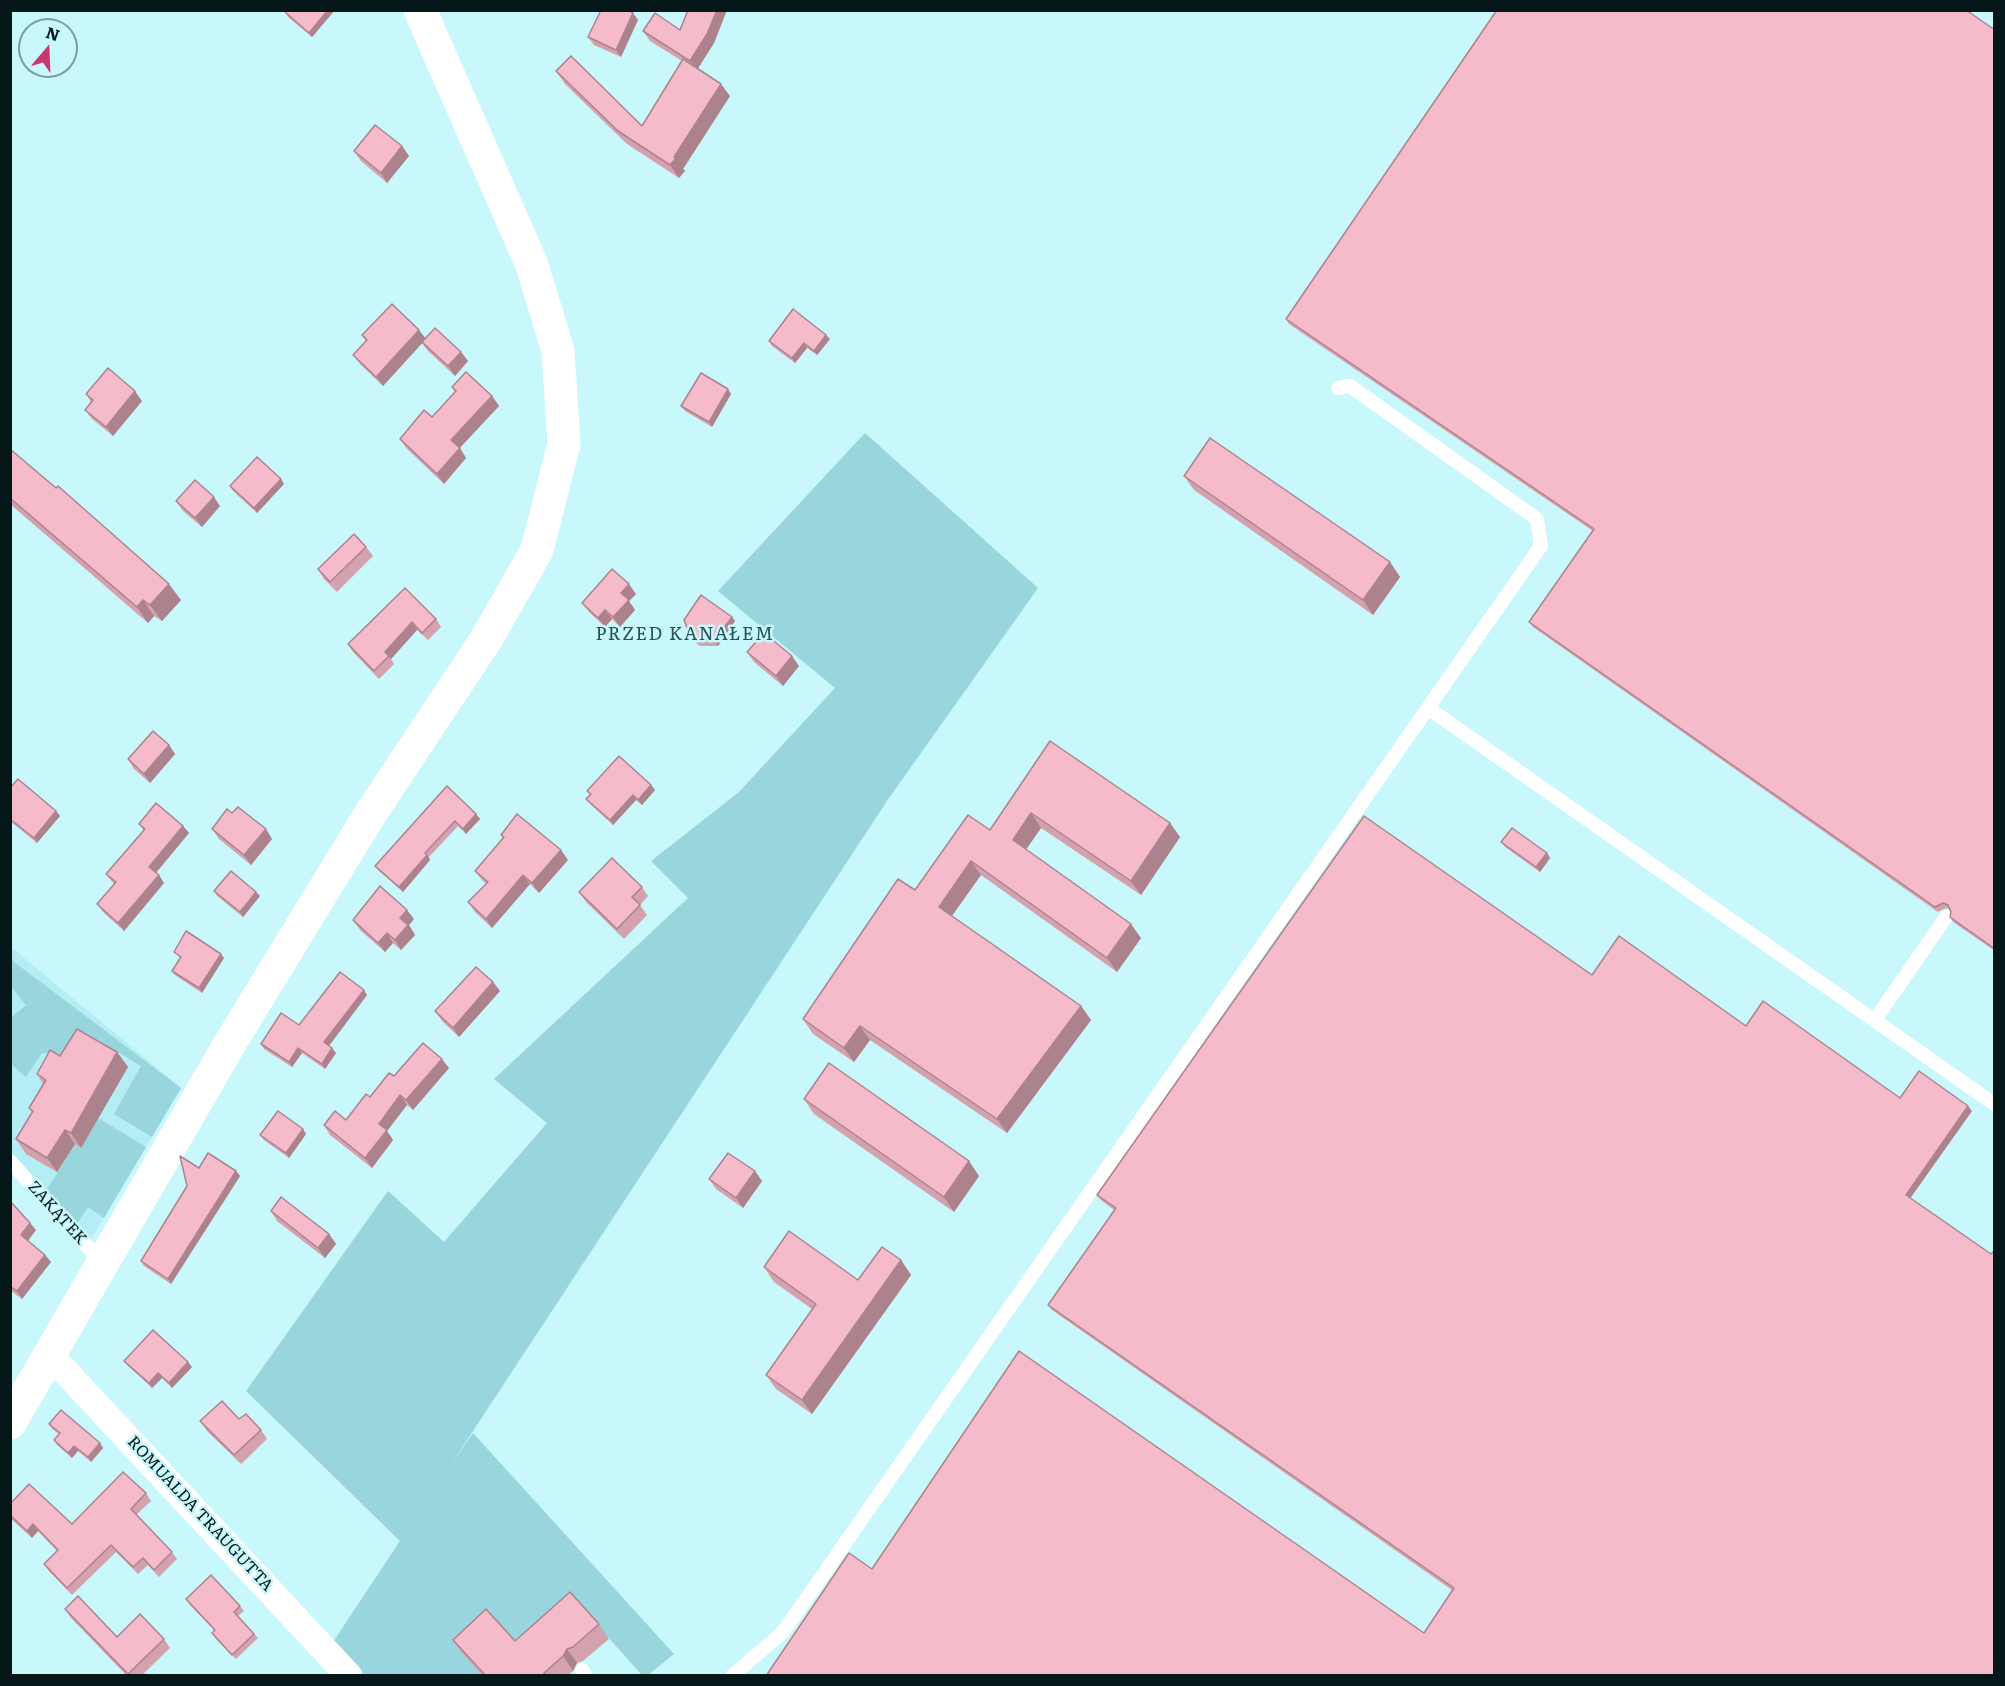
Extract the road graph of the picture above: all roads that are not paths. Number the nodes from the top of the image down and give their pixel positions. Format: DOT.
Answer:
graph roads {
  1 [pos="420,10"];
  2 [pos="1338,387"];
  3 [pos="1428,708"];
  4 [pos="1946,917"];
  5 [pos="1875,1020"];
  6 [pos="1995,1104"];
  7 [pos="10,1161"];
  8 [pos="103,1264"];
  9 [pos="49,1354"];
  10 [pos="10,1423"];
  11 [pos="349,1676"];
  12 [pos="732,1676"];
  1 -- 8 [label="street"];
  2 -- 3 [label="lane"];
  3 -- 5 [label="lane"];
  3 -- 12 [label="lane"];
  4 -- 5 [label="lane"];
  5 -- 6 [label="lane"];
  7 -- 8 [label="lane, ZAKĄTEK"];
  8 -- 9 [label="street"];
  9 -- 10 [label="street"];
  9 -- 11 [label="street, ROMUALDA TRAUGUTTA"];
}
